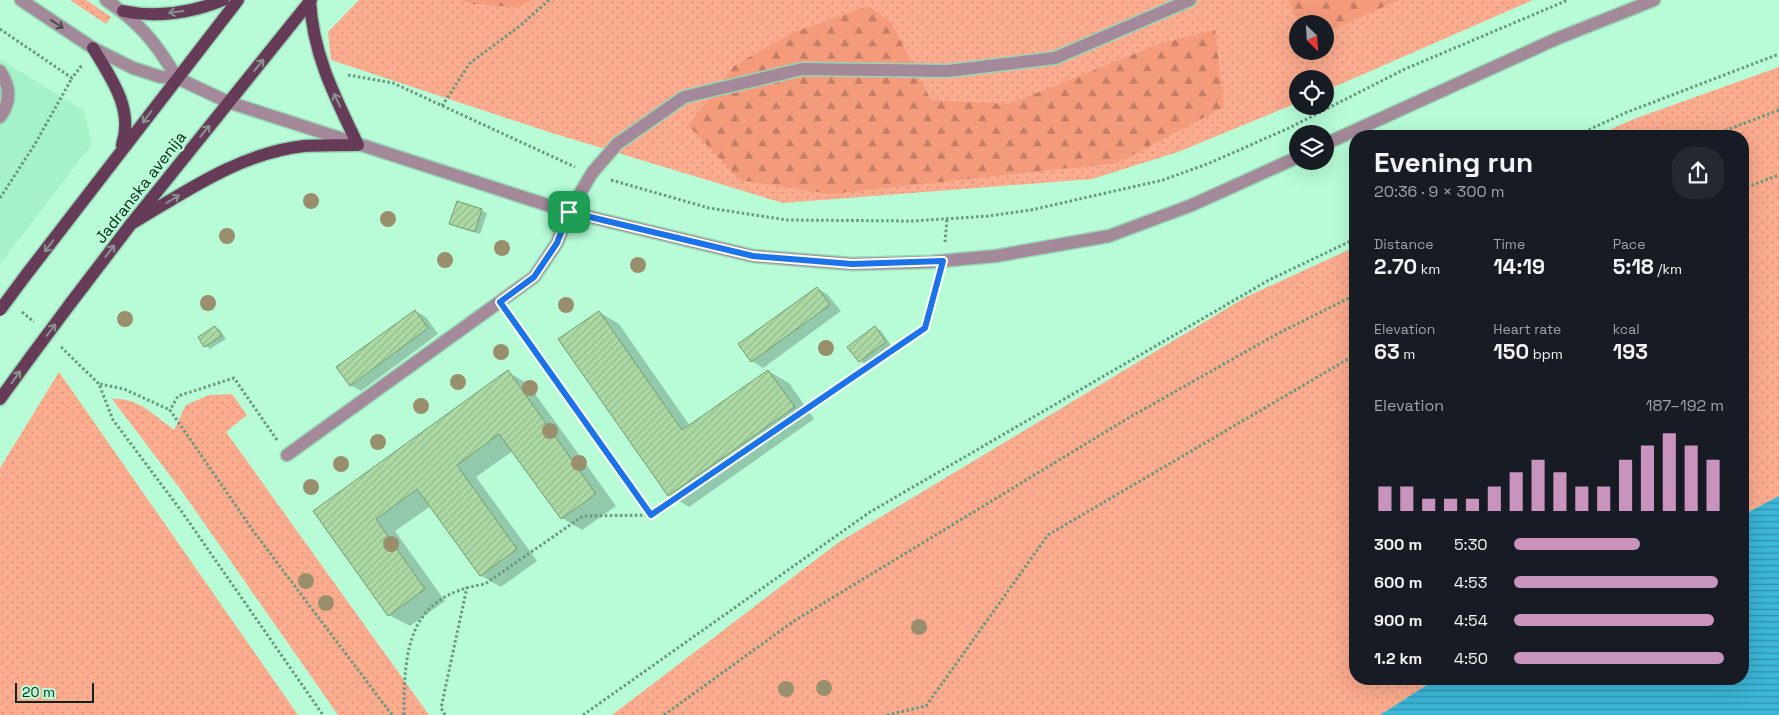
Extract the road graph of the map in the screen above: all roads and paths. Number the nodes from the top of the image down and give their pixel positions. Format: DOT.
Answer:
graph roads {
  1 [pos="21,0"];
  2 [pos="106,0"];
  3 [pos="223,0"];
  4 [pos="238,0"];
  5 [pos="549,0"];
  6 [pos="1190,0"];
  7 [pos="1568,0"];
  8 [pos="1654,0"];
  9 [pos="311,1"];
  10 [pos="123,11"];
  11 [pos="94,48"];
  12 [pos="1779,54"];
  13 [pos="0,71"];
  14 [pos="326,73"];
  15 [pos="72,78"];
  16 [pos="177,78"];
  17 [pos="228,102"];
  18 [pos="442,106"];
  19 [pos="1779,110"];
  20 [pos="0,117"];
  21 [pos="1356,130"];
  22 [pos="1588,130"];
  23 [pos="1727,130"];
  24 [pos="1349,133"];
  25 [pos="1334,140"];
  26 [pos="358,145"];
  27 [pos="119,153"];
  28 [pos="1289,161"];
  29 [pos="572,166"];
  30 [pos="1779,175"];
  31 [pos="604,178"];
  32 [pos="1749,186"];
  33 [pos="0,198"];
  34 [pos="569,212"];
  35 [pos="131,224"];
  36 [pos="1349,243"];
  37 [pos="943,261"];
  38 [pos="1349,298"];
  39 [pos="500,302"];
  40 [pos="0,310"];
  41 [pos="73,357"];
  42 [pos="1349,359"];
  43 [pos="99,384"];
  44 [pos="0,398"];
  45 [pos="170,410"];
  46 [pos="288,455"];
  47 [pos="651,515"];
  48 [pos="467,587"];
  49 [pos="323,715"];
  50 [pos="392,715"];
  51 [pos="404,715"];
  52 [pos="445,715"];
  53 [pos="583,715"];
  54 [pos="664,715"];
  55 [pos="887,715"];
  1 -- 11 [label="street, one-way"];
  2 -- 10 [label="street"];
  3 -- 10 [label="main road, one-way"];
  4 -- 16 [label="main road"];
  5 -- 18 [label="path"];
  6 -- 34 [label="street"];
  7 -- 31 [label="path"];
  8 -- 21 [label="street"];
  9 -- 14 [label="main road"];
  17 -- 9 [label="main road, Jadranska avenija, one-way"];
  10 -- 16 [label="street"];
  11 -- 16 [label="street"];
  11 -- 27 [label="main road"];
  12 -- 22 [label="path"];
  13 -- 20 [label="street"];
  14 -- 18 [label="path"];
  26 -- 14 [label="main road, one-way"];
  15 -- 33 [label="path"];
  16 -- 17 [label="street"];
  16 -- 27 [label="main road, one-way"];
  17 -- 26 [label="street"];
  35 -- 17 [label="main road, Jadranska avenija, one-way"];
  18 -- 29 [label="path"];
  19 -- 23 [label="path"];
  24 -- 25 [label="street"];
  26 -- 34 [label="street"];
  35 -- 26 [label="main road, one-way"];
  27 -- 40 [label="main road, one-way, bridge"];
  28 -- 37 [label="street"];
  30 -- 32 [label="path"];
  34 -- 37 [label="street"];
  34 -- 39 [label="street"];
  44 -- 35 [label="main road, Jadranska avenija, one-way, bridge"];
  36 -- 53 [label="path"];
  37 -- 47 [label="path"];
  38 -- 54 [label="path"];
  39 -- 46 [label="street"];
  39 -- 47 [label="path"];
  41 -- 43 [label="path"];
  42 -- 55 [label="path"];
  43 -- 45 [label="path"];
  43 -- 49 [label="path"];
  45 -- 46 [label="path"];
  45 -- 50 [label="path"];
  47 -- 48 [label="path"];
  48 -- 51 [label="path"];
  48 -- 52 [label="path"];
}
